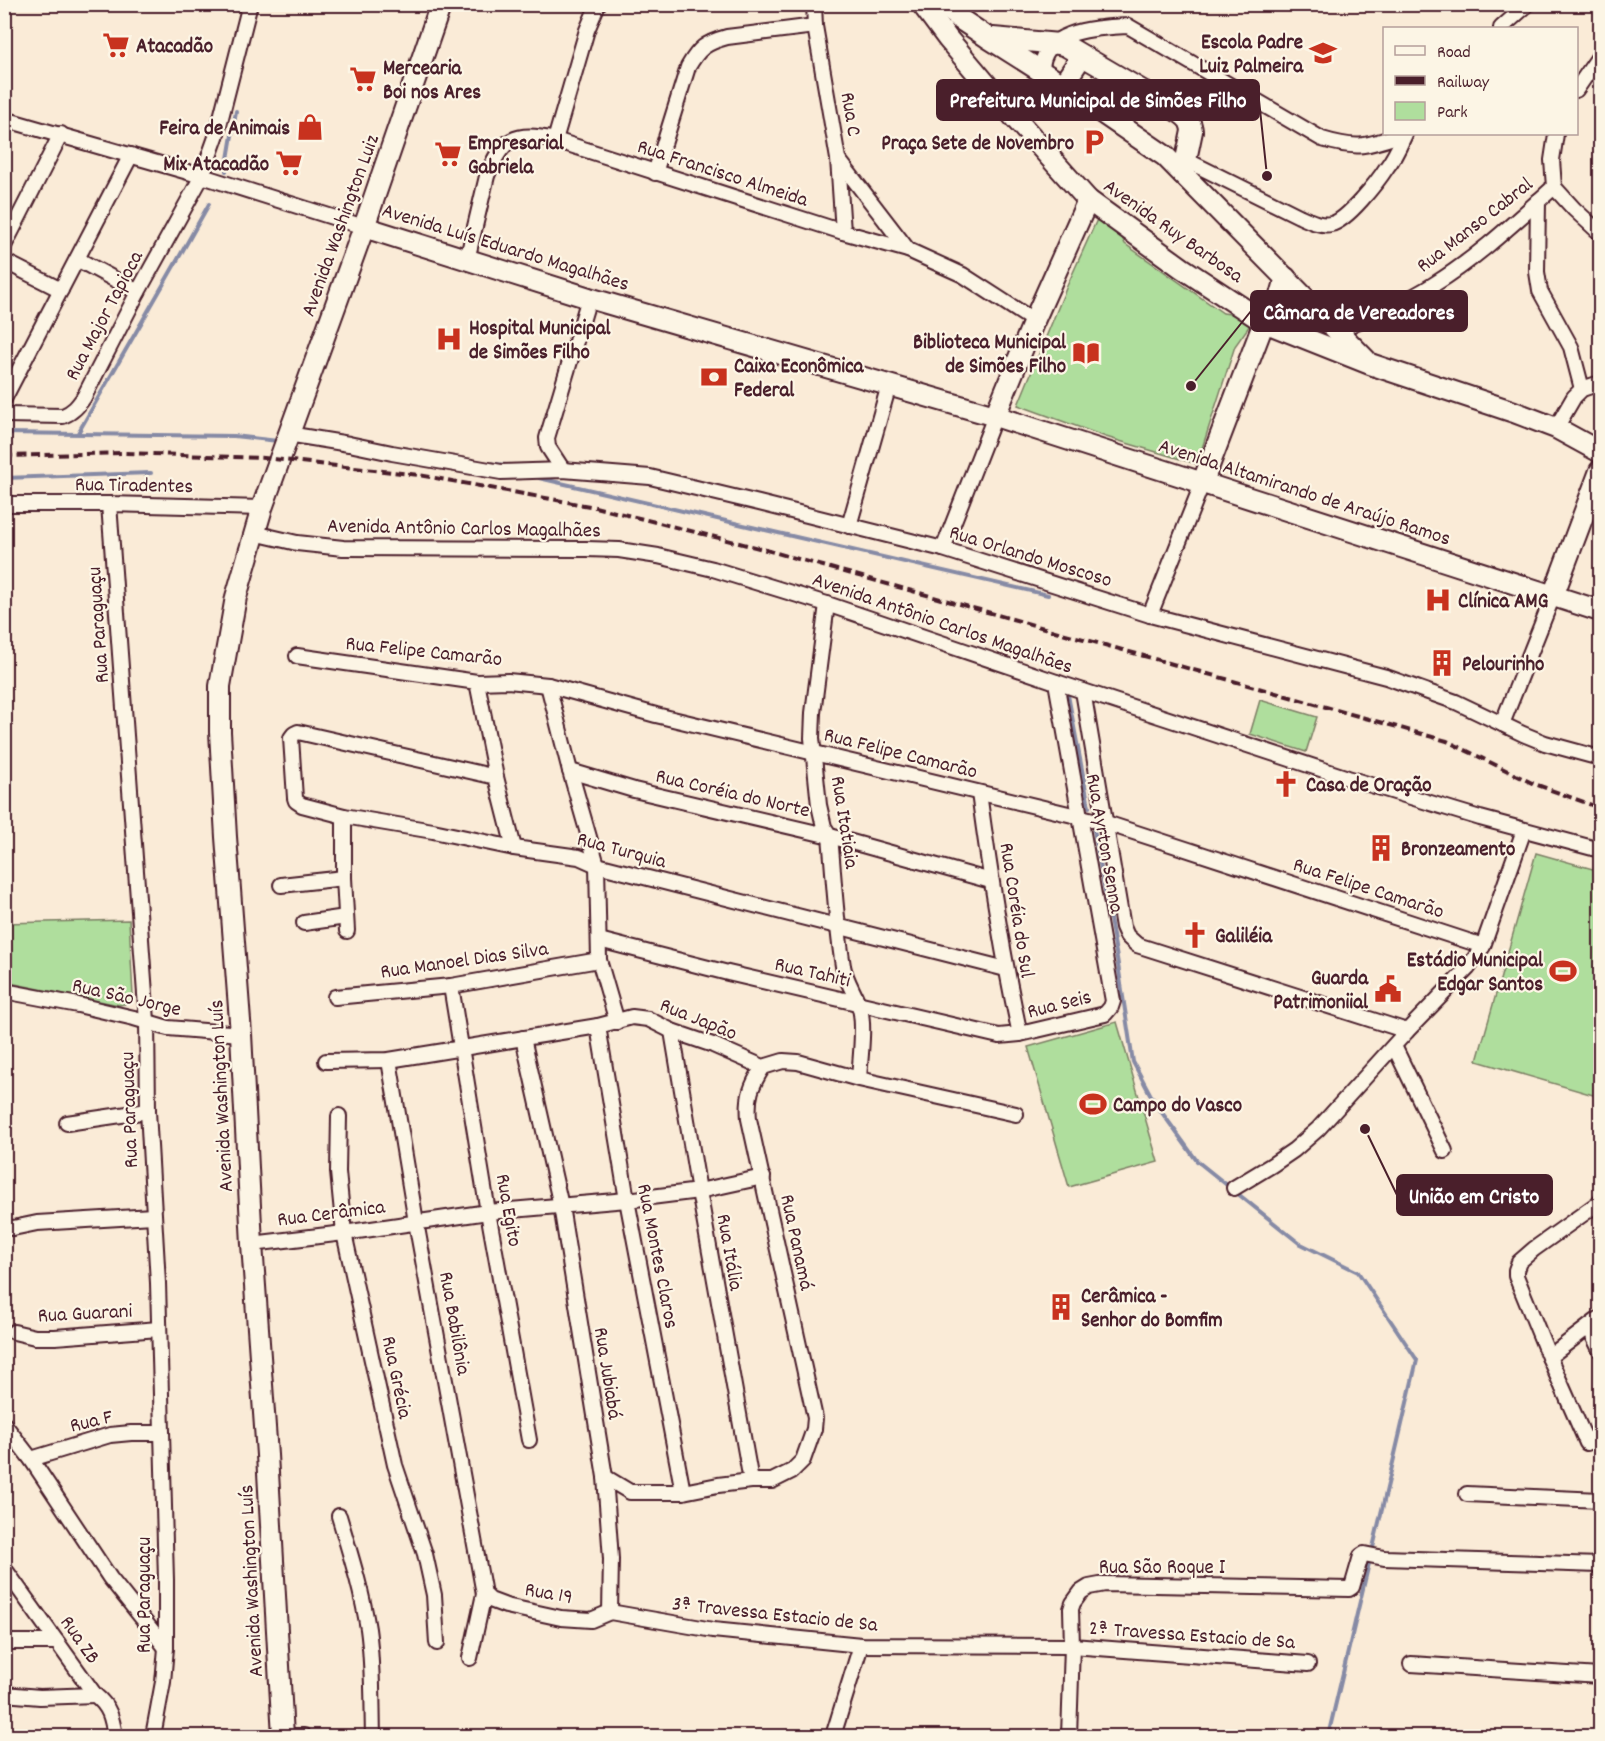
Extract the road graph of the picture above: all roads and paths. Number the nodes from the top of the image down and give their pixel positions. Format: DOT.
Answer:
graph roads {
  1 [pos="250,4"];
  2 [pos="441,4"];
  3 [pos="598,4"];
  4 [pos="813,4"];
  5 [pos="922,4"];
  6 [pos="943,4"];
  7 [pos="1528,4"];
  8 [pos="815,26"];
  9 [pos="1502,27"];
  10 [pos="987,37"];
  11 [pos="1054,44"];
  12 [pos="1600,55"];
  13 [pos="1082,56"];
  14 [pos="1042,72"];
  15 [pos="1062,86"];
  16 [pos="1578,87"];
  17 [pos="4,119"];
  18 [pos="61,134"];
  19 [pos="1401,135"];
  20 [pos="1404,135"];
  21 [pos="1556,135"];
  22 [pos="555,140"];
  23 [pos="131,155"];
  24 [pos="838,159"];
  25 [pos="1185,167"];
  26 [pos="656,173"];
  27 [pos="202,176"];
  28 [pos="1554,187"];
  29 [pos="1088,200"];
  30 [pos="1538,201"];
  31 [pos="364,227"];
  32 [pos="843,232"];
  33 [pos="1600,233"];
  34 [pos="4,246"];
  35 [pos="908,250"];
  36 [pos="77,259"];
  37 [pos="467,260"];
  38 [pos="4,261"];
  39 [pos="1286,278"];
  40 [pos="61,290"];
  41 [pos="138,291"];
  42 [pos="589,298"];
  43 [pos="1034,321"];
  44 [pos="1264,322"];
  45 [pos="1338,330"];
  46 [pos="1370,364"];
  47 [pos="1600,382"];
  48 [pos="889,385"];
  49 [pos="1582,389"];
  50 [pos="4,399"];
  51 [pos="4,415"];
  52 [pos="995,416"];
  53 [pos="1556,428"];
  54 [pos="284,446"];
  55 [pos="1600,452"];
  56 [pos="563,470"];
  57 [pos="1600,471"];
  58 [pos="1202,484"];
  59 [pos="4,504"];
  60 [pos="109,504"];
  61 [pos="262,508"];
  62 [pos="849,526"];
  63 [pos="254,533"];
  64 [pos="943,549"];
  65 [pos="1553,596"];
  66 [pos="827,604"];
  67 [pos="1600,611"];
  68 [pos="1150,615"];
  69 [pos="297,656"];
  70 [pos="477,682"];
  71 [pos="1056,682"];
  72 [pos="548,685"];
  73 [pos="1083,691"];
  74 [pos="1502,724"];
  75 [pos="814,753"];
  76 [pos="1600,758"];
  77 [pos="570,771"];
  78 [pos="496,777"];
  79 [pos="979,793"];
  80 [pos="344,816"];
  81 [pos="1081,818"];
  82 [pos="1106,823"];
  83 [pos="1524,830"];
  84 [pos="830,836"];
  85 [pos="514,848"];
  86 [pos="1600,850"];
  87 [pos="597,865"];
  88 [pos="344,878"];
  89 [pos="991,881"];
  90 [pos="281,885"];
  91 [pos="304,923"];
  92 [pos="838,925"];
  93 [pos="598,940"];
  94 [pos="1483,946"];
  95 [pos="599,960"];
  96 [pos="1006,969"];
  97 [pos="451,986"];
  98 [pos="4,992"];
  99 [pos="335,998"];
  100 [pos="858,1004"];
  101 [pos="1108,1011"];
  102 [pos="147,1021"];
  103 [pos="617,1022"];
  104 [pos="598,1026"];
  105 [pos="672,1031"];
  106 [pos="1407,1031"];
  107 [pos="241,1034"];
  108 [pos="1020,1034"];
  109 [pos="523,1038"];
  110 [pos="1394,1046"];
  111 [pos="461,1048"];
  112 [pos="389,1060"];
  113 [pos="326,1061"];
  114 [pos="763,1067"];
  115 [pos="859,1079"];
  116 [pos="148,1111"];
  117 [pos="1016,1114"];
  118 [pos="339,1116"];
  119 [pos="67,1123"];
  120 [pos="1445,1150"];
  121 [pos="763,1177"];
  122 [pos="1234,1188"];
  123 [pos="699,1191"];
  124 [pos="627,1200"];
  125 [pos="1600,1202"];
  126 [pos="561,1206"];
  127 [pos="488,1212"];
  128 [pos="153,1216"];
  129 [pos="416,1222"];
  130 [pos="4,1227"];
  131 [pos="344,1233"];
  132 [pos="252,1244"];
  133 [pos="1600,1318"];
  134 [pos="1588,1327"];
  135 [pos="159,1329"];
  136 [pos="14,1332"];
  137 [pos="1600,1350"];
  138 [pos="1549,1357"];
  139 [pos="4,1425"];
  140 [pos="162,1433"];
  141 [pos="529,1440"];
  142 [pos="1587,1443"];
  143 [pos="31,1459"];
  144 [pos="605,1477"];
  145 [pos="751,1481"];
  146 [pos="683,1492"];
  147 [pos="1467,1494"];
  148 [pos="1600,1500"];
  149 [pos="339,1516"];
  150 [pos="1600,1565"];
  151 [pos="4,1568"];
  152 [pos="484,1594"];
  153 [pos="610,1612"];
  154 [pos="4,1642"];
  155 [pos="57,1642"];
  156 [pos="437,1643"];
  157 [pos="861,1645"];
  158 [pos="1072,1646"];
  159 [pos="165,1648"];
  160 [pos="471,1658"];
  161 [pos="1308,1664"];
  162 [pos="1412,1664"];
  163 [pos="1600,1676"];
  164 [pos="4,1694"];
  165 [pos="95,1695"];
  166 [pos="283,1736"];
  167 [pos="835,1736"];
  168 [pos="115,1737"];
  169 [pos="153,1737"];
  170 [pos="304,1737"];
  171 [pos="373,1737"];
  172 [pos="1069,1737"];
  1 -- 27 [label="street, Rua Major Tapioca"];
  2 -- 31 [label="main road, Avenida Washington Luiz"];
  3 -- 22 [label="street"];
  4 -- 8 [label="street, Rua C"];
  5 -- 29 [label="main road, Avenida Ruy Barbosa"];
  6 -- 10 [label="main road"];
  7 -- 9 [label="street"];
  8 -- 24 [label="street, Rua C"];
  8 -- 26 [label="street"];
  10 -- 11 [label="main road"];
  10 -- 14 [label="main road"];
  11 -- 13 [label="main road"];
  11 -- 14 [label="street"];
  11 -- 19 [label="street"];
  12 -- 16 [label="street"];
  13 -- 15 [label="main road"];
  13 -- 25 [label="main road"];
  14 -- 15 [label="main road"];
  15 -- 25 [label="main road"];
  17 -- 18 [label="street, Avenida Luís Eduardo Magalhães"];
  18 -- 23 [label="street, Avenida Luís Eduardo Magalhães"];
  18 -- 34 [label="street"];
  20 -- 25 [label="street"];
  21 -- 28 [label="street, Rua Manso Cabral"];
  22 -- 26 [label="street, Rua Francisco Almeida"];
  22 -- 37 [label="street, Rua Francisco Almeida"];
  23 -- 27 [label="street, Avenida Luís Eduardo Magalhães"];
  23 -- 36 [label="street"];
  24 -- 32 [label="street, Rua C"];
  24 -- 35 [label="street"];
  25 -- 39 [label="main road"];
  26 -- 32 [label="street, Rua Francisco Almeida"];
  27 -- 31 [label="street, Avenida Luís Eduardo Magalhães"];
  27 -- 41 [label="street, Rua Major Tapioca"];
  28 -- 30 [label="street, Rua Manso Cabral"];
  28 -- 33 [label="street"];
  29 -- 43 [label="main road"];
  29 -- 44 [label="main road, Avenida Ruy Barbosa"];
  30 -- 45 [label="street, Rua Manso Cabral"];
  30 -- 49 [label="street"];
  31 -- 37 [label="main road, Avenida Luís Eduardo Magalhães"];
  31 -- 54 [label="main road, Avenida Washington Luiz"];
  32 -- 35 [label="street, Rua Francisco Almeida"];
  35 -- 43 [label="street, Rua Francisco Almeida"];
  36 -- 40 [label="street"];
  36 -- 41 [label="street"];
  37 -- 42 [label="main road, Avenida Luís Eduardo Magalhães"];
  38 -- 40 [label="street"];
  39 -- 44 [label="main road"];
  39 -- 45 [label="main road"];
  40 -- 50 [label="street"];
  41 -- 51 [label="street, Rua Major Tapioca"];
  42 -- 48 [label="main road, Avenida Luís Eduardo Magalhães"];
  42 -- 56 [label="street"];
  43 -- 52 [label="main road"];
  44 -- 46 [label="main road, Avenida Ruy Barbosa"];
  44 -- 58 [label="main road"];
  45 -- 46 [label="main road"];
  46 -- 53 [label="main road, Avenida Ruy Barbosa"];
  47 -- 49 [label="street"];
  48 -- 52 [label="main road, Avenida Luís Eduardo Magalhães"];
  48 -- 62 [label="street"];
  49 -- 53 [label="street"];
  52 -- 58 [label="main road, Avenida Altamirando de Araújo Ramos"];
  52 -- 64 [label="street"];
  53 -- 55 [label="main road, Avenida Ruy Barbosa"];
  54 -- 56 [label="street, Rua Orlando Moscoso"];
  54 -- 61 [label="main road, Avenida Washington Luís"];
  56 -- 62 [label="street, Rua Orlando Moscoso"];
  57 -- 65 [label="main road"];
  58 -- 65 [label="main road, Avenida Altamirando de Araújo Ramos"];
  58 -- 68 [label="street"];
  59 -- 60 [label="street, Rua Tiradentes"];
  60 -- 61 [label="street, Rua Tiradentes"];
  60 -- 102 [label="street, Rua Paraguaçu"];
  61 -- 63 [label="main road, Avenida Washington Luís"];
  62 -- 64 [label="street, Rua Orlando Moscoso"];
  63 -- 66 [label="street, Avenida Antônio Carlos Magalhães"];
  63 -- 107 [label="main road, Avenida Washington Luís"];
  64 -- 68 [label="street, Rua Orlando Moscoso"];
  65 -- 67 [label="main road, Avenida Altamirando de Araújo Ramos"];
  65 -- 74 [label="street"];
  66 -- 71 [label="street, Avenida Antônio Carlos Magalhães"];
  66 -- 75 [label="street, Rua Itatiaia"];
  68 -- 74 [label="street, Rua Orlando Moscoso"];
  69 -- 70 [label="street, Rua Felipe Camarão"];
  70 -- 72 [label="street, Rua Felipe Camarão"];
  70 -- 78 [label="street"];
  71 -- 73 [label="street, Avenida Antônio Carlos Magalhães"];
  71 -- 81 [label="street, Rua Ayrton Senna"];
  72 -- 75 [label="street, Rua Felipe Camarão"];
  72 -- 77 [label="street"];
  73 -- 82 [label="street, Rua Ayrton Senna"];
  73 -- 83 [label="street, Avenida Antônio Carlos Magalhães"];
  74 -- 76 [label="street, Rua Orlando Moscoso"];
  75 -- 79 [label="street, Rua Felipe Camarão"];
  75 -- 84 [label="street, Rua Itatiaia"];
  77 -- 84 [label="street, Rua Coréia do Norte"];
  77 -- 87 [label="street"];
  78 -- 80 [label="street, Rua Turquia"];
  78 -- 85 [label="street"];
  79 -- 81 [label="street, Rua Felipe Camarão"];
  79 -- 89 [label="street, Rua Coréia do Sul"];
  80 -- 85 [label="street, Rua Turquia"];
  80 -- 88 [label="street"];
  81 -- 82 [label="street, Rua Felipe Camarão"];
  81 -- 101 [label="street, Rua Ayrton Senna"];
  82 -- 94 [label="street, Rua Felipe Camarão"];
  82 -- 106 [label="street, Rua Ayrton Senna"];
  83 -- 86 [label="street, Avenida Antônio Carlos Magalhães"];
  83 -- 94 [label="street"];
  84 -- 89 [label="street, Rua Coréia do Norte"];
  84 -- 92 [label="street, Rua Itatiaia"];
  85 -- 87 [label="street, Rua Turquia"];
  87 -- 92 [label="street, Rua Turquia"];
  87 -- 93 [label="street"];
  88 -- 90 [label="street"];
  88 -- 91 [label="street"];
  89 -- 96 [label="street, Rua Coréia do Sul"];
  92 -- 96 [label="street, Rua Turquia"];
  92 -- 100 [label="street, Rua Itatiaia"];
  93 -- 95 [label="street"];
  93 -- 100 [label="street, Rua Tahiti"];
  94 -- 106 [label="street"];
  95 -- 97 [label="street, Rua Manoel Dias Silva"];
  95 -- 103 [label="street"];
  96 -- 108 [label="street, Rua Coréia do Sul"];
  97 -- 99 [label="street, Rua Manoel Dias Silva"];
  97 -- 111 [label="street, Rua Egito"];
  98 -- 102 [label="street, Rua São Jorge"];
  100 -- 108 [label="street, Rua Tahiti"];
  100 -- 115 [label="street, Rua Itatiaia"];
  101 -- 108 [label="street, Rua Seis"];
  102 -- 107 [label="street, Rua São Jorge"];
  102 -- 116 [label="street, Rua Paraguaçu"];
  103 -- 104 [label="street, Rua Japão"];
  103 -- 105 [label="street, Rua Japão"];
  104 -- 109 [label="street, Rua Japão"];
  104 -- 124 [label="street, Rua Montes Claros"];
  105 -- 114 [label="street, Rua Japão"];
  105 -- 123 [label="street, Rua Itália"];
  106 -- 110 [label="street"];
  107 -- 132 [label="main road, Avenida Washington Luís"];
  109 -- 111 [label="street, Rua Japão"];
  109 -- 126 [label="street, Rua Jubiabá"];
  110 -- 120 [label="street"];
  110 -- 122 [label="street"];
  111 -- 112 [label="street, Rua Japão"];
  111 -- 127 [label="street, Rua Egito"];
  112 -- 113 [label="street, Rua Japão"];
  112 -- 129 [label="street, Rua Babilônia"];
  114 -- 115 [label="street"];
  114 -- 121 [label="street, Rua Panamá"];
  115 -- 117 [label="street"];
  116 -- 119 [label="street"];
  116 -- 128 [label="street, Rua Paraguaçu"];
  118 -- 131 [label="street, Rua Grécia"];
  121 -- 123 [label="street, Rua Cerâmica"];
  121 -- 145 [label="street, Rua Panamá"];
  123 -- 124 [label="street, Rua Cerâmica"];
  123 -- 145 [label="street, Rua Itália"];
  124 -- 126 [label="street, Rua Cerâmica"];
  124 -- 146 [label="street, Rua Montes Claros"];
  125 -- 138 [label="street"];
  126 -- 127 [label="street, Rua Cerâmica"];
  126 -- 144 [label="street, Rua Jubiabá"];
  127 -- 129 [label="street, Rua Cerâmica"];
  127 -- 141 [label="street, Rua Egito"];
  128 -- 130 [label="street"];
  128 -- 135 [label="street, Rua Paraguaçu"];
  129 -- 131 [label="street, Rua Cerâmica"];
  129 -- 152 [label="street, Rua Babilônia"];
  131 -- 132 [label="street, Rua Cerâmica"];
  131 -- 156 [label="street, Rua Grécia"];
  132 -- 166 [label="main road, Avenida Washington Luís"];
  133 -- 134 [label="street"];
  134 -- 137 [label="street"];
  134 -- 138 [label="street"];
  135 -- 136 [label="street, Rua Guarani"];
  135 -- 140 [label="street, Rua Paraguaçu"];
  138 -- 142 [label="street"];
  139 -- 143 [label="street"];
  140 -- 143 [label="street, Rua F"];
  140 -- 159 [label="street, Rua Paraguaçu"];
  143 -- 159 [label="street"];
  144 -- 146 [label="street"];
  144 -- 153 [label="street"];
  145 -- 146 [label="street"];
  147 -- 148 [label="street"];
  149 -- 171 [label="street"];
  150 -- 158 [label="street, Rua São Roque I"];
  151 -- 155 [label="street, Rua ZB"];
  152 -- 153 [label="street, Rua 19"];
  152 -- 160 [label="street"];
  153 -- 157 [label="street, 3ª Travessa Estacio de Sa"];
  154 -- 155 [label="street"];
  155 -- 165 [label="street, Rua ZB"];
  157 -- 158 [label="street, 3ª Travessa Estacio de Sa"];
  157 -- 167 [label="street"];
  158 -- 161 [label="street, 2ª Travessa Estacio de Sa"];
  158 -- 172 [label="street, Rua São Roque I"];
  159 -- 169 [label="street, Rua Paraguaçu"];
  162 -- 163 [label="street"];
  164 -- 165 [label="street"];
  165 -- 168 [label="street, Rua ZB"];
  166 -- 170 [label="street"];
}
